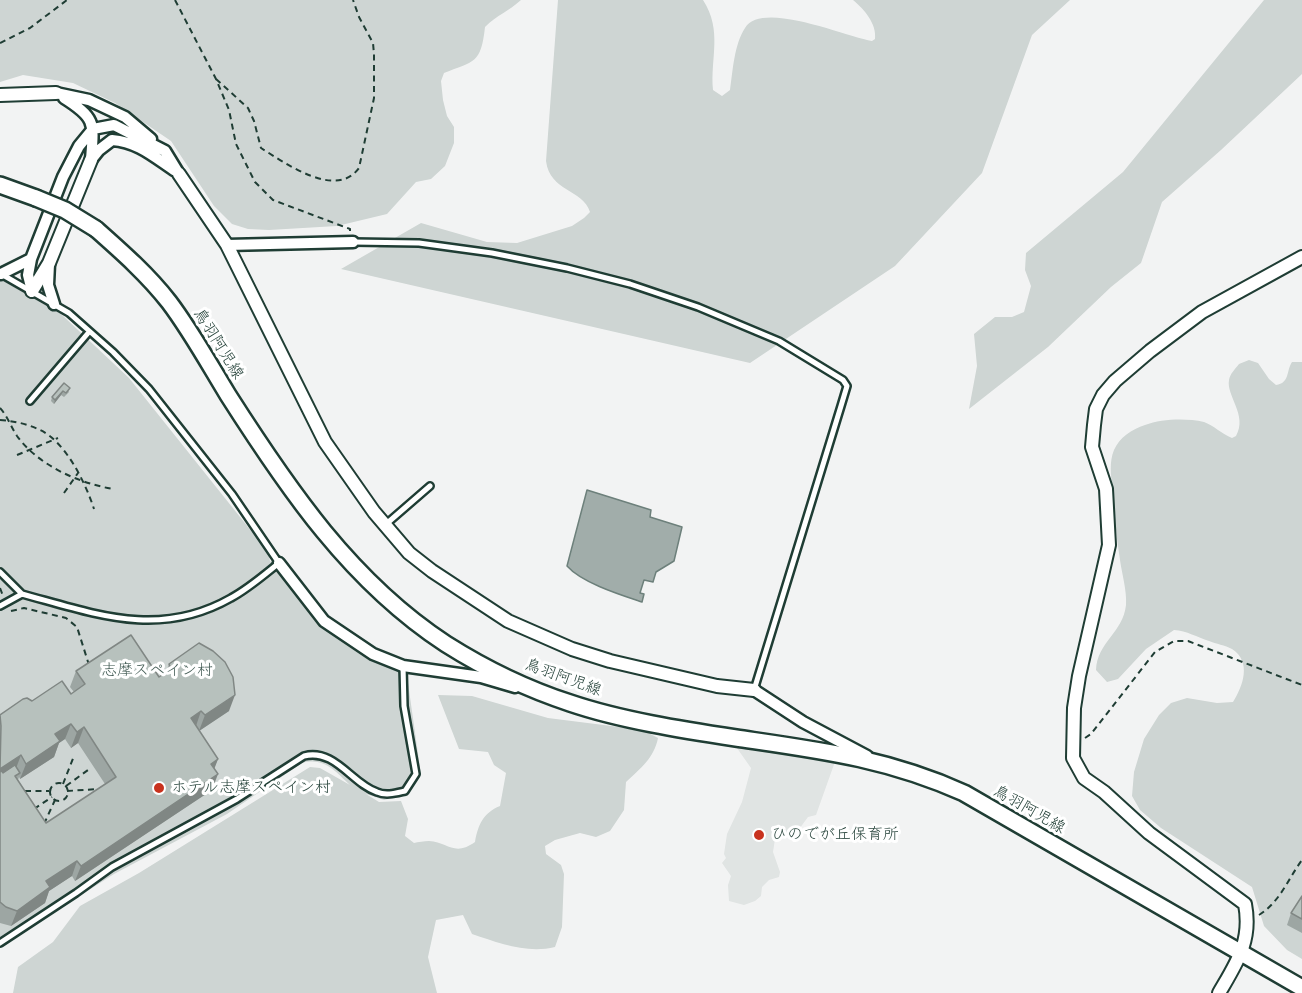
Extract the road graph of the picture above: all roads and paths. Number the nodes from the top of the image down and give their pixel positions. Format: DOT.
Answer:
graph roads {
  1 [pos="67,0"];
  2 [pos="175,0"];
  3 [pos="353,0"];
  4 [pos="0,43"];
  5 [pos="216,79"];
  6 [pos="56,93"];
  7 [pos="0,95"];
  8 [pos="93,129"];
  9 [pos="165,151"];
  10 [pos="91,160"];
  11 [pos="179,174"];
  12 [pos="0,185"];
  13 [pos="353,242"];
  14 [pos="227,245"];
  15 [pos="1302,257"];
  16 [pos="31,259"];
  17 [pos="49,263"];
  18 [pos="1,274"];
  19 [pos="32,291"];
  20 [pos="54,304"];
  21 [pos="89,332"];
  22 [pos="30,401"];
  23 [pos="0,408"];
  24 [pos="0,420"];
  25 [pos="9,421"];
  26 [pos="58,438"];
  27 [pos="54,439"];
  28 [pos="30,449"];
  29 [pos="17,455"];
  30 [pos="78,473"];
  31 [pos="74,478"];
  32 [pos="83,482"];
  33 [pos="430,486"];
  34 [pos="113,489"];
  35 [pos="64,493"];
  36 [pos="94,509"];
  37 [pos="385,525"];
  38 [pos="279,563"];
  39 [pos="0,572"];
  40 [pos="0,588"];
  41 [pos="22,594"];
  42 [pos="3,604"];
  43 [pos="89,664"];
  44 [pos="403,666"];
  45 [pos="1302,685"];
  46 [pos="754,690"];
  47 [pos="570,703"];
  48 [pos="1073,747"];
  49 [pos="75,756"];
  50 [pos="877,761"];
  51 [pos="88,770"];
  52 [pos="64,785"];
  53 [pos="99,789"];
  54 [pos="50,790"];
  55 [pos="25,791"];
  56 [pos="67,791"];
  57 [pos="53,798"];
  58 [pos="32,811"];
  59 [pos="44,824"];
  60 [pos="1302,860"];
  61 [pos="1249,921"];
  62 [pos="0,943"];
  63 [pos="1242,953"];
  64 [pos="1302,988"];
  65 [pos="1219,993"];
  1 -- 4 [label="path"];
  2 -- 5 [label="path"];
  3 -- 5 [label="path"];
  5 -- 13 [label="path"];
  6 -- 7 [label="street"];
  6 -- 8 [label="street"];
  6 -- 9 [label="street"];
  8 -- 9 [label="street"];
  8 -- 10 [label="street"];
  8 -- 16 [label="street"];
  9 -- 11 [label="street"];
  10 -- 11 [label="street"];
  10 -- 17 [label="street"];
  11 -- 14 [label="street"];
  12 -- 47 [label="main road, 鳥羽阿児線, bridge"];
  13 -- 14 [label="street"];
  13 -- 46 [label="lane"];
  14 -- 37 [label="street"];
  15 -- 48 [label="street"];
  16 -- 18 [label="street"];
  16 -- 19 [label="street"];
  17 -- 19 [label="street"];
  17 -- 20 [label="street"];
  18 -- 19 [label="lane"];
  19 -- 20 [label="lane"];
  20 -- 21 [label="lane"];
  21 -- 22 [label="lane"];
  21 -- 38 [label="lane"];
  23 -- 25 [label="path"];
  24 -- 25 [label="path"];
  25 -- 27 [label="path"];
  25 -- 28 [label="path"];
  26 -- 27 [label="path"];
  27 -- 28 [label="path"];
  27 -- 30 [label="path"];
  28 -- 29 [label="path"];
  28 -- 31 [label="path"];
  30 -- 31 [label="path"];
  30 -- 32 [label="path"];
  31 -- 32 [label="path"];
  31 -- 35 [label="path"];
  32 -- 34 [label="path"];
  32 -- 36 [label="path"];
  33 -- 37 [label="lane"];
  37 -- 46 [label="street"];
  38 -- 41 [label="lane"];
  38 -- 44 [label="street"];
  39 -- 41 [label="lane"];
  40 -- 42 [label="path"];
  41 -- 42 [label="lane"];
  42 -- 43 [label="path"];
  44 -- 47 [label="street"];
  44 -- 62 [label="lane"];
  45 -- 48 [label="path"];
  46 -- 50 [label="street"];
  47 -- 50 [label="main road, 鳥羽阿児線"];
  48 -- 61 [label="street"];
  49 -- 52 [label="path"];
  50 -- 63 [label="main road, 鳥羽阿児線"];
  51 -- 52 [label="path"];
  52 -- 54 [label="path"];
  52 -- 56 [label="path"];
  53 -- 56 [label="path"];
  54 -- 55 [label="path"];
  54 -- 57 [label="path"];
  56 -- 57 [label="path"];
  57 -- 58 [label="path"];
  57 -- 59 [label="path"];
  60 -- 61 [label="path"];
  61 -- 63 [label="street"];
  63 -- 64 [label="main road, 鳥羽阿児線"];
  63 -- 65 [label="street"];
}
